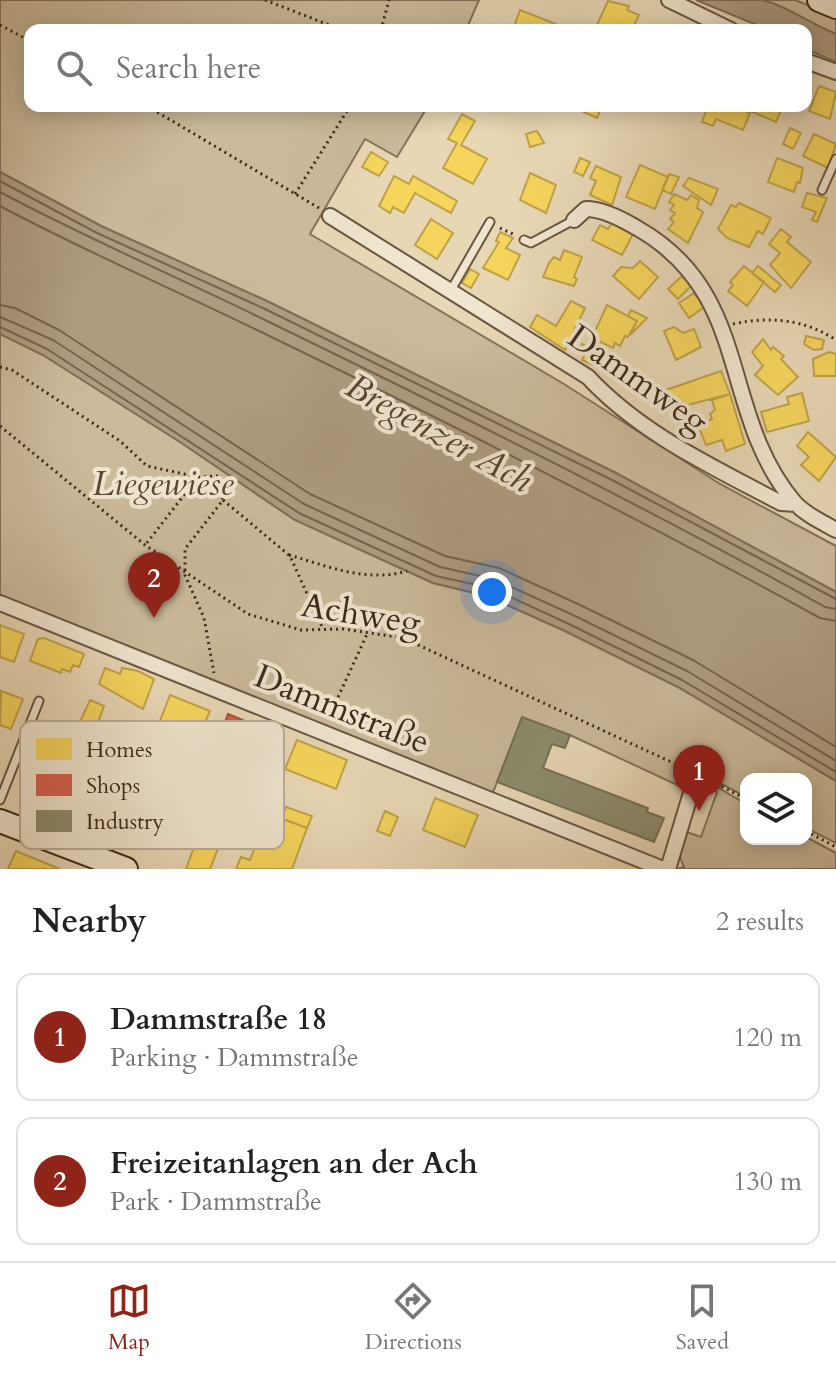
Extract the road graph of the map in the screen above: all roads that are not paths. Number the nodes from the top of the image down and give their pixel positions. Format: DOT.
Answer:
graph roads {
  1 [pos="669,0"];
  2 [pos="819,0"];
  3 [pos="836,7"];
  4 [pos="719,24"];
  5 [pos="812,63"];
  6 [pos="836,72"];
  7 [pos="836,159"];
  8 [pos="822,190"];
  9 [pos="330,216"];
  10 [pos="574,220"];
  11 [pos="490,222"];
  12 [pos="524,240"];
  13 [pos="449,292"];
  14 [pos="796,504"];
  15 [pos="836,530"];
  16 [pos="0,603"];
  17 [pos="39,701"];
  18 [pos="31,721"];
  19 [pos="20,749"];
  20 [pos="697,773"];
  21 [pos="0,800"];
  22 [pos="0,821"];
  23 [pos="20,829"];
  24 [pos="74,849"];
  25 [pos="126,869"];
  26 [pos="665,869"];
  1 -- 4 [label="street"];
  2 -- 3 [label="main road"];
  5 -- 6 [label="street"];
  7 -- 8 [label="lane"];
  9 -- 13 [label="street, Dammweg"];
  10 -- 12 [label="lane"];
  10 -- 14 [label="street"];
  11 -- 13 [label="lane"];
  13 -- 14 [label="street, Dammweg"];
  14 -- 15 [label="street"];
  16 -- 26 [label="street, Dammstraße"];
  17 -- 18 [label="lane"];
  19 -- 21 [label="lane"];
  20 -- 26 [label="street, Dammstraße"];
  22 -- 23 [label="main road"];
  24 -- 25 [label="main road"];
}
